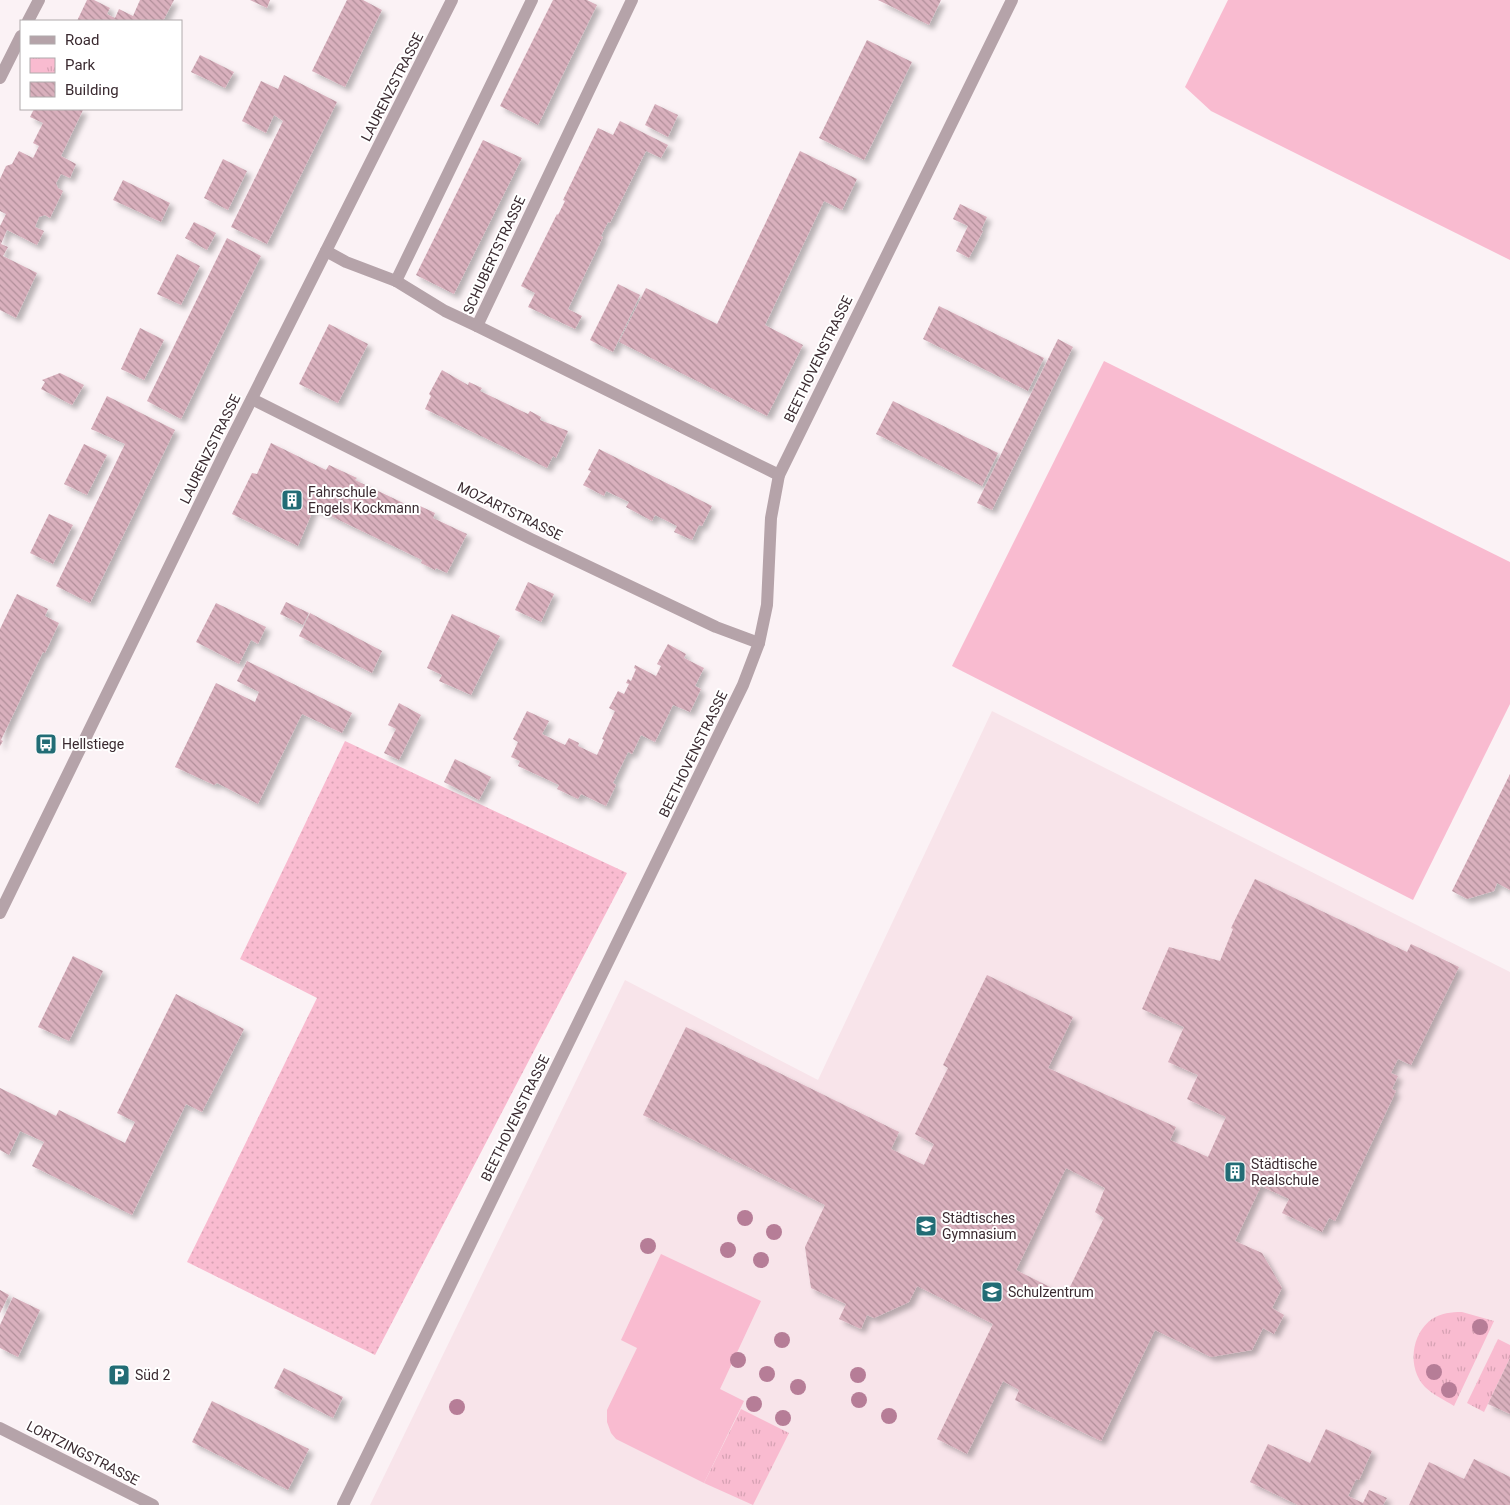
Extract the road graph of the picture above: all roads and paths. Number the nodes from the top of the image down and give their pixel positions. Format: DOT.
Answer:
graph roads {
  1 [pos="39,0"];
  2 [pos="452,0"];
  3 [pos="532,0"];
  4 [pos="632,0"];
  5 [pos="1012,0"];
  6 [pos="29,20"];
  7 [pos="20,38"];
  8 [pos="0,78"];
  9 [pos="326,251"];
  10 [pos="396,281"];
  11 [pos="477,326"];
  12 [pos="252,399"];
  13 [pos="779,475"];
  14 [pos="759,643"];
  15 [pos="0,913"];
  16 [pos="0,1428"];
  17 [pos="153,1505"];
  18 [pos="343,1505"];
  1 -- 6 [label="street"];
  2 -- 9 [label="street, LAURENZSTRASSE"];
  3 -- 10 [label="street"];
  4 -- 11 [label="street, SCHUBERTSTRASSE"];
  5 -- 13 [label="street, BEETHOVENSTRASSE"];
  7 -- 8 [label="street"];
  9 -- 10 [label="street"];
  9 -- 12 [label="street, LAURENZSTRASSE"];
  10 -- 11 [label="street"];
  11 -- 13 [label="street, SCHUBERTSTRASSE"];
  12 -- 14 [label="street, MOZARTSTRASSE"];
  12 -- 15 [label="street, LAURENZSTRASSE"];
  13 -- 14 [label="street, BEETHOVENSTRASSE"];
  14 -- 18 [label="street, BEETHOVENSTRASSE"];
  16 -- 17 [label="street, LORTZINGSTRASSE"];
}
